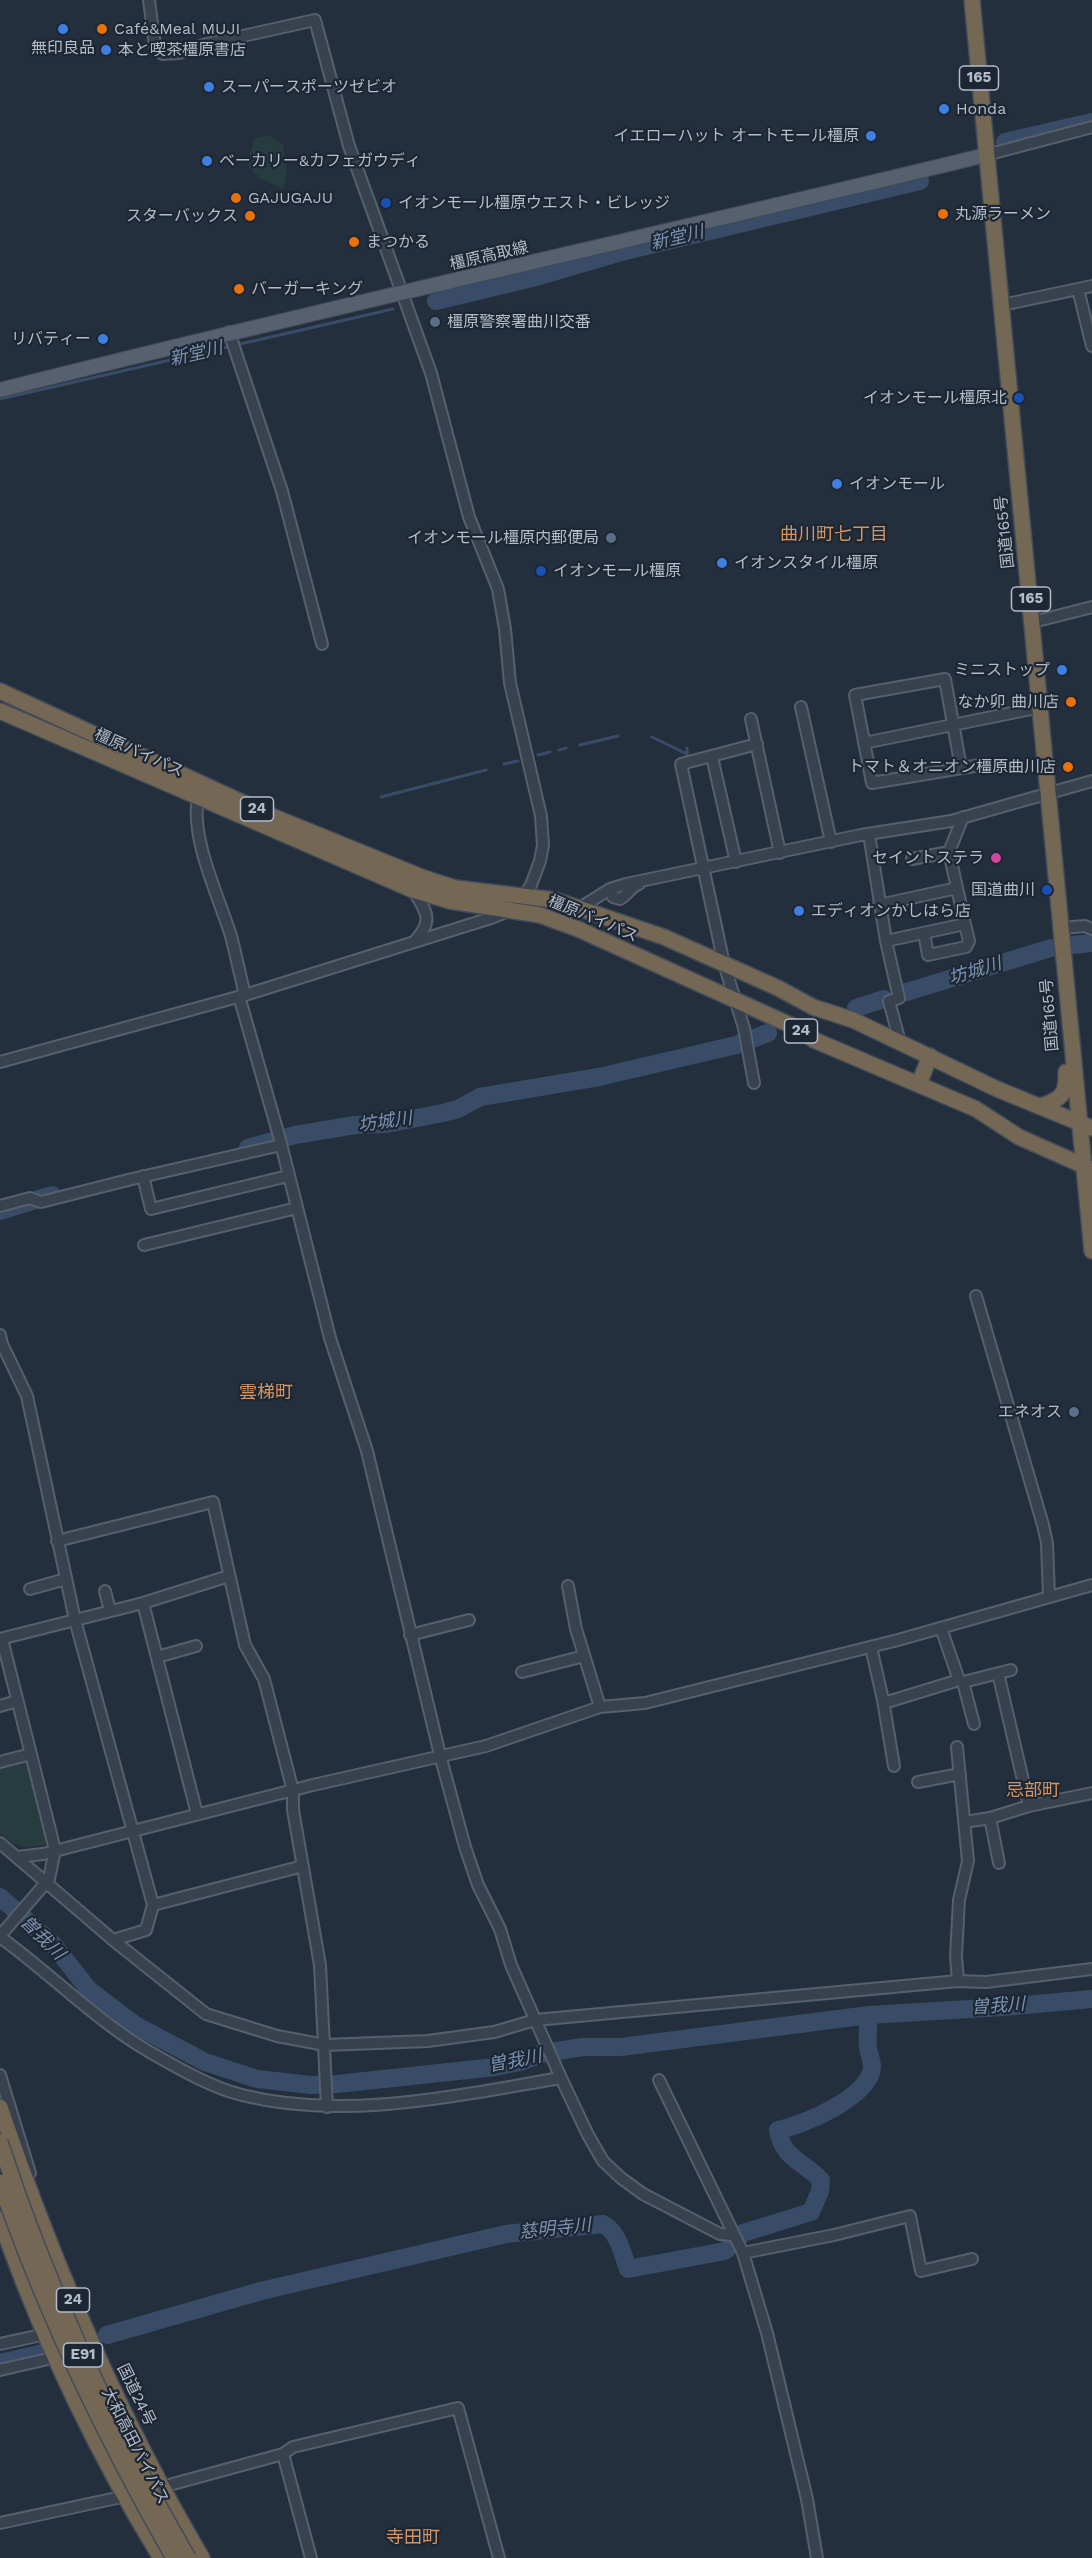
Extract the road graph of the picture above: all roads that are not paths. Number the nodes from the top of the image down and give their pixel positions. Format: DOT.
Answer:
graph roads {
  1 [pos="149,0"];
  2 [pos="972,0"];
  3 [pos="1092,128"];
  4 [pos="986,155"];
  5 [pos="1092,286"];
  6 [pos="1078,289"];
  7 [pos="402,293"];
  8 [pos="1002,305"];
  9 [pos="231,340"];
  10 [pos="1092,346"];
  11 [pos="0,390"];
  12 [pos="1092,608"];
  13 [pos="1033,622"];
  14 [pos="322,644"];
  15 [pos="0,691"];
  16 [pos="801,707"];
  17 [pos="1041,707"];
  18 [pos="0,711"];
  19 [pos="751,719"];
  20 [pos="954,726"];
  21 [pos="864,743"];
  22 [pos="757,744"];
  23 [pos="712,757"];
  24 [pos="986,764"];
  25 [pos="962,768"];
  26 [pos="1092,781"];
  27 [pos="1048,794"];
  28 [pos="198,798"];
  29 [pos="963,818"];
  30 [pos="869,834"];
  31 [pos="831,842"];
  32 [pos="949,852"];
  33 [pos="780,853"];
  34 [pos="912,860"];
  35 [pos="735,862"];
  36 [pos="708,868"];
  37 [pos="957,888"];
  38 [pos="412,890"];
  39 [pos="524,895"];
  40 [pos="879,905"];
  41 [pos="511,909"];
  42 [pos="578,909"];
  43 [pos="965,924"];
  44 [pos="1061,928"];
  45 [pos="1092,929"];
  46 [pos="924,933"];
  47 [pos="886,941"];
  48 [pos="412,944"];
  49 [pos="724,964"];
  50 [pos="242,995"];
  51 [pos="738,1003"];
  52 [pos="900,1042"];
  53 [pos="1070,1043"];
  54 [pos="930,1056"];
  55 [pos="0,1062"];
  56 [pos="754,1083"];
  57 [pos="919,1084"];
  58 [pos="1041,1106"];
  59 [pos="1085,1125"];
  60 [pos="280,1141"];
  61 [pos="1088,1168"];
  62 [pos="142,1176"];
  63 [pos="288,1176"];
  64 [pos="0,1206"];
  65 [pos="297,1208"];
  66 [pos="144,1245"];
  67 [pos="1092,1251"];
  68 [pos="976,1296"];
  69 [pos="1,1341"];
  70 [pos="57,1541"];
  71 [pos="229,1576"];
  72 [pos="66,1579"];
  73 [pos="1092,1585"];
  74 [pos="568,1586"];
  75 [pos="30,1589"];
  76 [pos="105,1591"];
  77 [pos="1049,1597"];
  78 [pos="143,1604"];
  79 [pos="110,1611"];
  80 [pos="75,1620"];
  81 [pos="469,1620"];
  82 [pos="941,1628"];
  83 [pos="410,1635"];
  84 [pos="1,1639"];
  85 [pos="196,1646"];
  86 [pos="871,1647"];
  87 [pos="584,1656"];
  88 [pos="157,1657"];
  89 [pos="1011,1670"];
  90 [pos="522,1672"];
  91 [pos="998,1673"];
  92 [pos="961,1681"];
  93 [pos="17,1701"];
  94 [pos="884,1704"];
  95 [pos="0,1706"];
  96 [pos="600,1707"];
  97 [pos="974,1724"];
  98 [pos="957,1747"];
  99 [pos="31,1754"];
  100 [pos="440,1755"];
  101 [pos="0,1762"];
  102 [pos="894,1766"];
  103 [pos="960,1774"];
  104 [pos="918,1782"];
  105 [pos="293,1791"];
  106 [pos="1092,1793"];
  107 [pos="1029,1806"];
  108 [pos="197,1814"];
  109 [pos="990,1818"];
  110 [pos="965,1822"];
  111 [pos="132,1831"];
  112 [pos="0,1842"];
  113 [pos="55,1850"];
  114 [pos="17,1857"];
  115 [pos="999,1863"];
  116 [pos="303,1866"];
  117 [pos="44,1886"];
  118 [pos="153,1905"];
  119 [pos="1,1936"];
  120 [pos="113,1940"];
  121 [pos="1092,1969"];
  122 [pos="958,1981"];
  123 [pos="535,2020"];
  124 [pos="324,2050"];
  125 [pos="0,2075"];
  126 [pos="561,2078"];
  127 [pos="659,2080"];
  128 [pos="0,2107"];
  129 [pos="327,2107"];
  130 [pos="0,2142"];
  131 [pos="0,2182"];
  132 [pos="0,2219"];
  133 [pos="0,2228"];
  134 [pos="732,2235"];
  135 [pos="48,2240"];
  136 [pos="10,2247"];
  137 [pos="743,2253"];
  138 [pos="972,2259"];
  139 [pos="46,2334"];
  140 [pos="0,2343"];
  141 [pos="57,2357"];
  142 [pos="0,2370"];
  143 [pos="283,2454"];
  144 [pos="162,2487"];
  145 [pos="124,2497"];
  146 [pos="0,2523"];
  147 [pos="161,2558"];
  148 [pos="174,2558"];
  149 [pos="188,2558"];
  150 [pos="202,2558"];
  151 [pos="311,2558"];
  152 [pos="499,2558"];
  153 [pos="818,2558"];
  1 -- 7 [label="street"];
  2 -- 4 [label="highway, 国道165号 / 165"];
  3 -- 4 [label="street"];
  4 -- 7 [label="main road, 橿原高取線"];
  4 -- 8 [label="highway, 国道165号 / 165"];
  5 -- 6 [label="street"];
  6 -- 8 [label="street"];
  6 -- 10 [label="street"];
  7 -- 9 [label="main road, 橿原高取線"];
  7 -- 39 [label="street"];
  8 -- 13 [label="highway, 国道165号 / 165"];
  9 -- 11 [label="main road, 橿原高取線"];
  9 -- 14 [label="street"];
  12 -- 13 [label="street"];
  13 -- 17 [label="highway, 国道165号 / 165"];
  15 -- 39 [label="highway, 橿原バイパス / 24"];
  16 -- 31 [label="street"];
  17 -- 20 [label="street"];
  17 -- 27 [label="highway, 国道165号 / 165"];
  18 -- 28 [label="highway, 橿原バイパス / 24"];
  19 -- 22 [label="street"];
  20 -- 21 [label="street"];
  20 -- 21 [label="street"];
  20 -- 25 [label="street"];
  21 -- 25 [label="street"];
  22 -- 23 [label="street"];
  22 -- 33 [label="street"];
  23 -- 35 [label="street"];
  23 -- 36 [label="street"];
  24 -- 25 [label="street"];
  26 -- 27 [label="street"];
  27 -- 29 [label="street"];
  27 -- 44 [label="highway, 国道165号 / 165"];
  28 -- 38 [label="highway, 橿原バイパス / 24"];
  28 -- 50 [label="street"];
  29 -- 30 [label="street"];
  29 -- 32 [label="street"];
  30 -- 31 [label="street"];
  30 -- 40 [label="street"];
  31 -- 33 [label="street"];
  32 -- 34 [label="street"];
  32 -- 37 [label="street"];
  33 -- 35 [label="street"];
  35 -- 36 [label="street"];
  36 -- 42 [label="street"];
  36 -- 49 [label="street"];
  37 -- 40 [label="street"];
  37 -- 43 [label="street"];
  38 -- 41 [label="highway, 橿原バイパス / 24"];
  38 -- 48 [label="street"];
  39 -- 41 [label="street"];
  39 -- 42 [label="highway, 橿原バイパス / 24"];
  40 -- 47 [label="street"];
  41 -- 48 [label="street"];
  41 -- 51 [label="highway, 橿原バイパス / 24"];
  42 -- 49 [label="highway, 橿原バイパス / 24"];
  43 -- 46 [label="street"];
  43 -- 46 [label="street"];
  44 -- 45 [label="street"];
  44 -- 53 [label="highway, 国道165号 / 165"];
  46 -- 47 [label="street"];
  47 -- 52 [label="street"];
  48 -- 50 [label="street"];
  49 -- 51 [label="street"];
  49 -- 52 [label="highway, 橿原バイパス / 24"];
  50 -- 55 [label="street"];
  50 -- 60 [label="street"];
  51 -- 56 [label="street"];
  51 -- 57 [label="highway, 橿原バイパス / 24"];
  52 -- 54 [label="highway, 橿原バイパス / 24"];
  53 -- 58 [label="highway"];
  53 -- 59 [label="highway, 国道165号 / 165"];
  54 -- 57 [label="highway"];
  54 -- 58 [label="highway, 橿原バイパス / 24"];
  57 -- 61 [label="highway, 橿原バイパス / 24"];
  58 -- 59 [label="highway, 橿原バイパス / 24"];
  59 -- 61 [label="highway, 国道165号 / 165"];
  60 -- 62 [label="street"];
  60 -- 63 [label="street"];
  61 -- 67 [label="highway, 国道165号"];
  62 -- 63 [label="street"];
  62 -- 64 [label="street"];
  63 -- 65 [label="street"];
  65 -- 66 [label="street"];
  65 -- 83 [label="street"];
  68 -- 77 [label="street"];
  69 -- 70 [label="street"];
  70 -- 71 [label="street"];
  70 -- 72 [label="street"];
  71 -- 78 [label="street"];
  71 -- 105 [label="street"];
  72 -- 75 [label="street"];
  72 -- 80 [label="street"];
  73 -- 77 [label="street"];
  74 -- 87 [label="street"];
  76 -- 79 [label="street"];
  77 -- 82 [label="street"];
  78 -- 79 [label="street"];
  78 -- 88 [label="street"];
  79 -- 80 [label="street"];
  80 -- 84 [label="street"];
  80 -- 111 [label="street"];
  81 -- 83 [label="street"];
  82 -- 86 [label="street"];
  82 -- 92 [label="street"];
  83 -- 100 [label="street"];
  84 -- 93 [label="street"];
  85 -- 88 [label="street"];
  86 -- 94 [label="street"];
  86 -- 96 [label="street"];
  87 -- 90 [label="street"];
  87 -- 96 [label="street"];
  88 -- 108 [label="street"];
  89 -- 91 [label="street"];
  91 -- 92 [label="street"];
  91 -- 107 [label="street"];
  92 -- 94 [label="street"];
  92 -- 97 [label="street"];
  93 -- 95 [label="street"];
  93 -- 99 [label="street"];
  94 -- 102 [label="street"];
  96 -- 100 [label="street"];
  98 -- 103 [label="street"];
  99 -- 101 [label="street"];
  99 -- 113 [label="street"];
  100 -- 105 [label="street"];
  100 -- 123 [label="street"];
  103 -- 104 [label="street"];
  103 -- 110 [label="street"];
  105 -- 108 [label="street"];
  105 -- 116 [label="street"];
  106 -- 107 [label="street"];
  107 -- 109 [label="street"];
  108 -- 111 [label="street"];
  109 -- 110 [label="street"];
  109 -- 115 [label="street"];
  110 -- 122 [label="street"];
  111 -- 113 [label="street"];
  111 -- 118 [label="street"];
  112 -- 114 [label="street"];
  113 -- 114 [label="street"];
  113 -- 117 [label="street"];
  114 -- 117 [label="street"];
  116 -- 118 [label="street"];
  116 -- 124 [label="street"];
  117 -- 119 [label="street"];
  117 -- 120 [label="street"];
  118 -- 120 [label="street"];
  119 -- 129 [label="street"];
  120 -- 124 [label="street"];
  121 -- 122 [label="street"];
  122 -- 123 [label="street"];
  123 -- 124 [label="street"];
  123 -- 126 [label="street"];
  124 -- 129 [label="street"];
  125 -- 135 [label="street"];
  126 -- 129 [label="street"];
  126 -- 134 [label="street"];
  127 -- 134 [label="street"];
  128 -- 135 [label="highway, 国道24号 / 24"];
  130 -- 149 [label="highway, 大和高田バイパス / E91, bridge"];
  131 -- 148 [label="highway, 大和高田バイパス / E91, bridge"];
  132 -- 136 [label="highway, 24"];
  133 -- 136 [label="street"];
  134 -- 137 [label="street"];
  135 -- 144 [label="highway, 国道24号 / 24"];
  136 -- 139 [label="highway, 24"];
  137 -- 138 [label="street"];
  137 -- 153 [label="street"];
  139 -- 140 [label="street"];
  139 -- 141 [label="highway, 24"];
  141 -- 142 [label="street"];
  141 -- 145 [label="highway, 24"];
  143 -- 144 [label="street"];
  143 -- 151 [label="street"];
  143 -- 152 [label="street"];
  144 -- 145 [label="street"];
  144 -- 150 [label="highway, 国道24号 / 24"];
  145 -- 146 [label="street"];
  145 -- 147 [label="highway, 24"];
}
